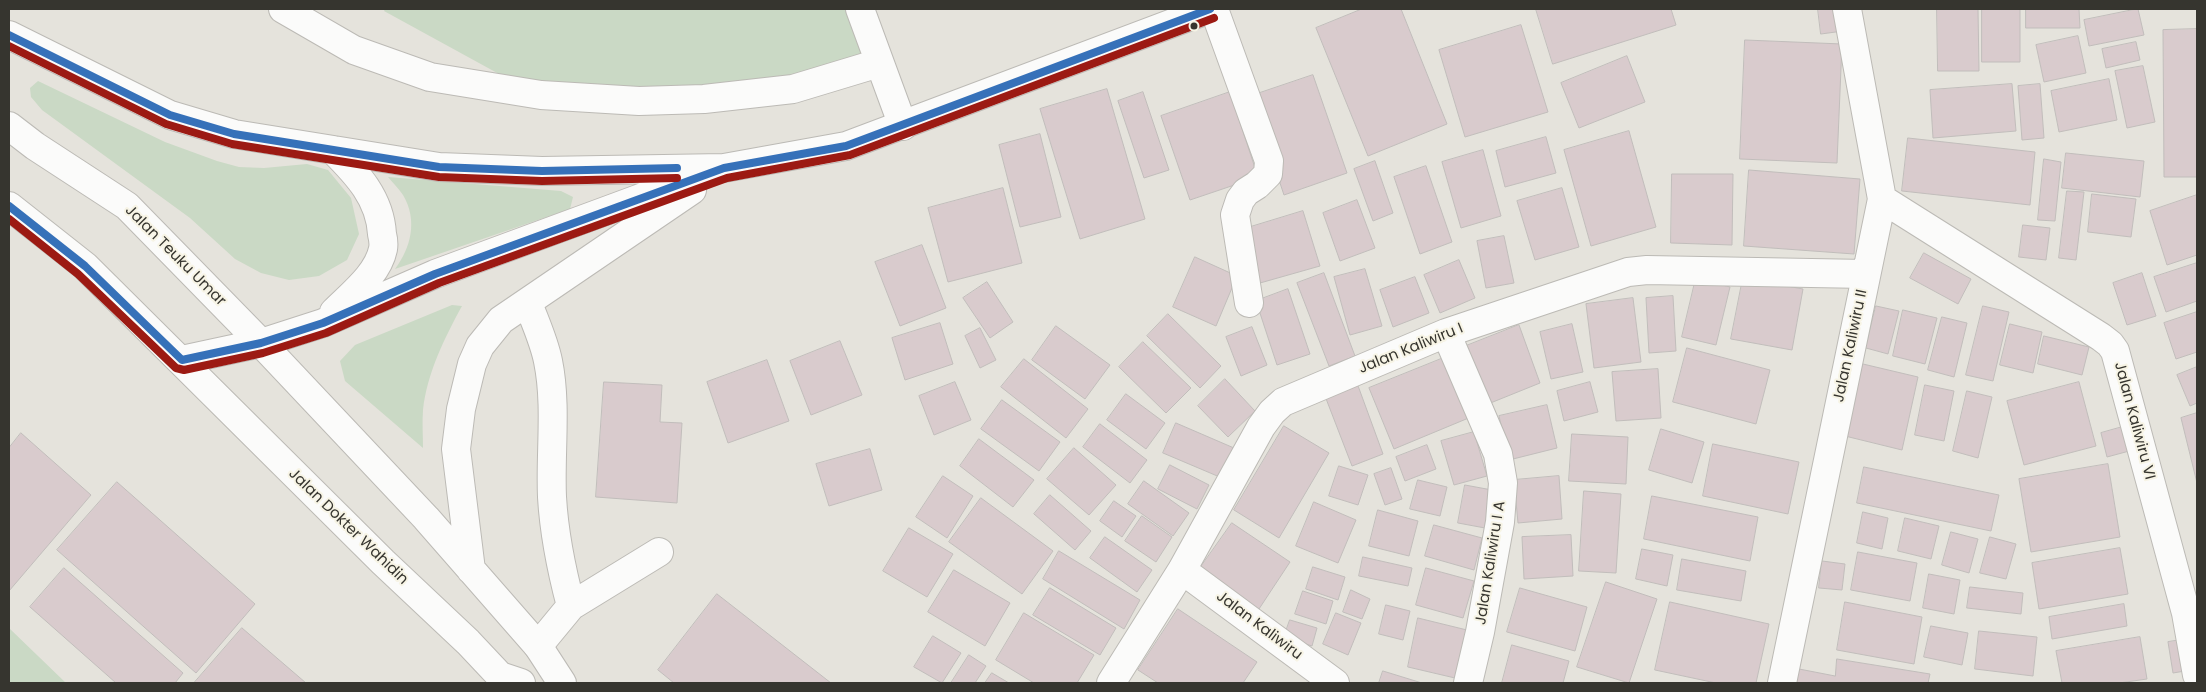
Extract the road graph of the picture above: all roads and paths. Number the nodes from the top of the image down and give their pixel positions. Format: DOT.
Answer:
graph roads {
  1 [pos="284,9"];
  2 [pos="860,9"];
  3 [pos="1212,9"];
  4 [pos="1847,9"];
  5 [pos="9,35"];
  6 [pos="879,63"];
  7 [pos="9,126"];
  8 [pos="903,126"];
  9 [pos="333,150"];
  10 [pos="724,168"];
  11 [pos="1882,199"];
  12 [pos="9,206"];
  13 [pos="1866,274"];
  14 [pos="1249,302"];
  15 [pos="528,304"];
  16 [pos="323,323"];
  17 [pos="1446,333"];
  18 [pos="261,343"];
  19 [pos="182,360"];
  20 [pos="659,552"];
  21 [pos="471,570"];
  22 [pos="1182,570"];
  23 [pos="571,606"];
  24 [pos="538,646"];
  25 [pos="2197,675"];
  26 [pos="505,681"];
  27 [pos="562,683"];
  28 [pos="1111,683"];
  29 [pos="1335,683"];
  30 [pos="1468,683"];
  31 [pos="1782,683"];
  1 -- 6 [label="main road"];
  2 -- 6 [label="main road"];
  3 -- 8 [label="main road"];
  3 -- 14 [label="main road"];
  4 -- 11 [label="main road, Jalan Kaliwiru II"];
  5 -- 9 [label="main road"];
  6 -- 8 [label="main road"];
  7 -- 18 [label="main road, Jalan Teuku Umar"];
  8 -- 10 [label="main road"];
  9 -- 10 [label="main road"];
  9 -- 16 [label="main road"];
  10 -- 15 [label="main road"];
  10 -- 16 [label="main road"];
  11 -- 13 [label="main road, Jalan Kaliwiru II"];
  11 -- 25 [label="main road, Jalan Kaliwiru VI"];
  12 -- 19 [label="main road"];
  13 -- 17 [label="main road, Jalan Kaliwiru I"];
  13 -- 31 [label="main road, Jalan Kaliwiru II"];
  15 -- 21 [label="main road"];
  15 -- 23 [label="main road"];
  16 -- 18 [label="main road"];
  17 -- 22 [label="main road, Jalan Kaliwiru I"];
  17 -- 30 [label="main road, Jalan Kaliwiru I A"];
  18 -- 19 [label="main road"];
  18 -- 21 [label="main road"];
  19 -- 26 [label="main road, Jalan Dokter Wahidin"];
  20 -- 23 [label="main road"];
  21 -- 24 [label="main road"];
  22 -- 28 [label="main road, Jalan Kaliwiru I"];
  22 -- 29 [label="main road, Jalan Kaliwiru"];
  23 -- 24 [label="main road"];
  24 -- 27 [label="main road"];
}
